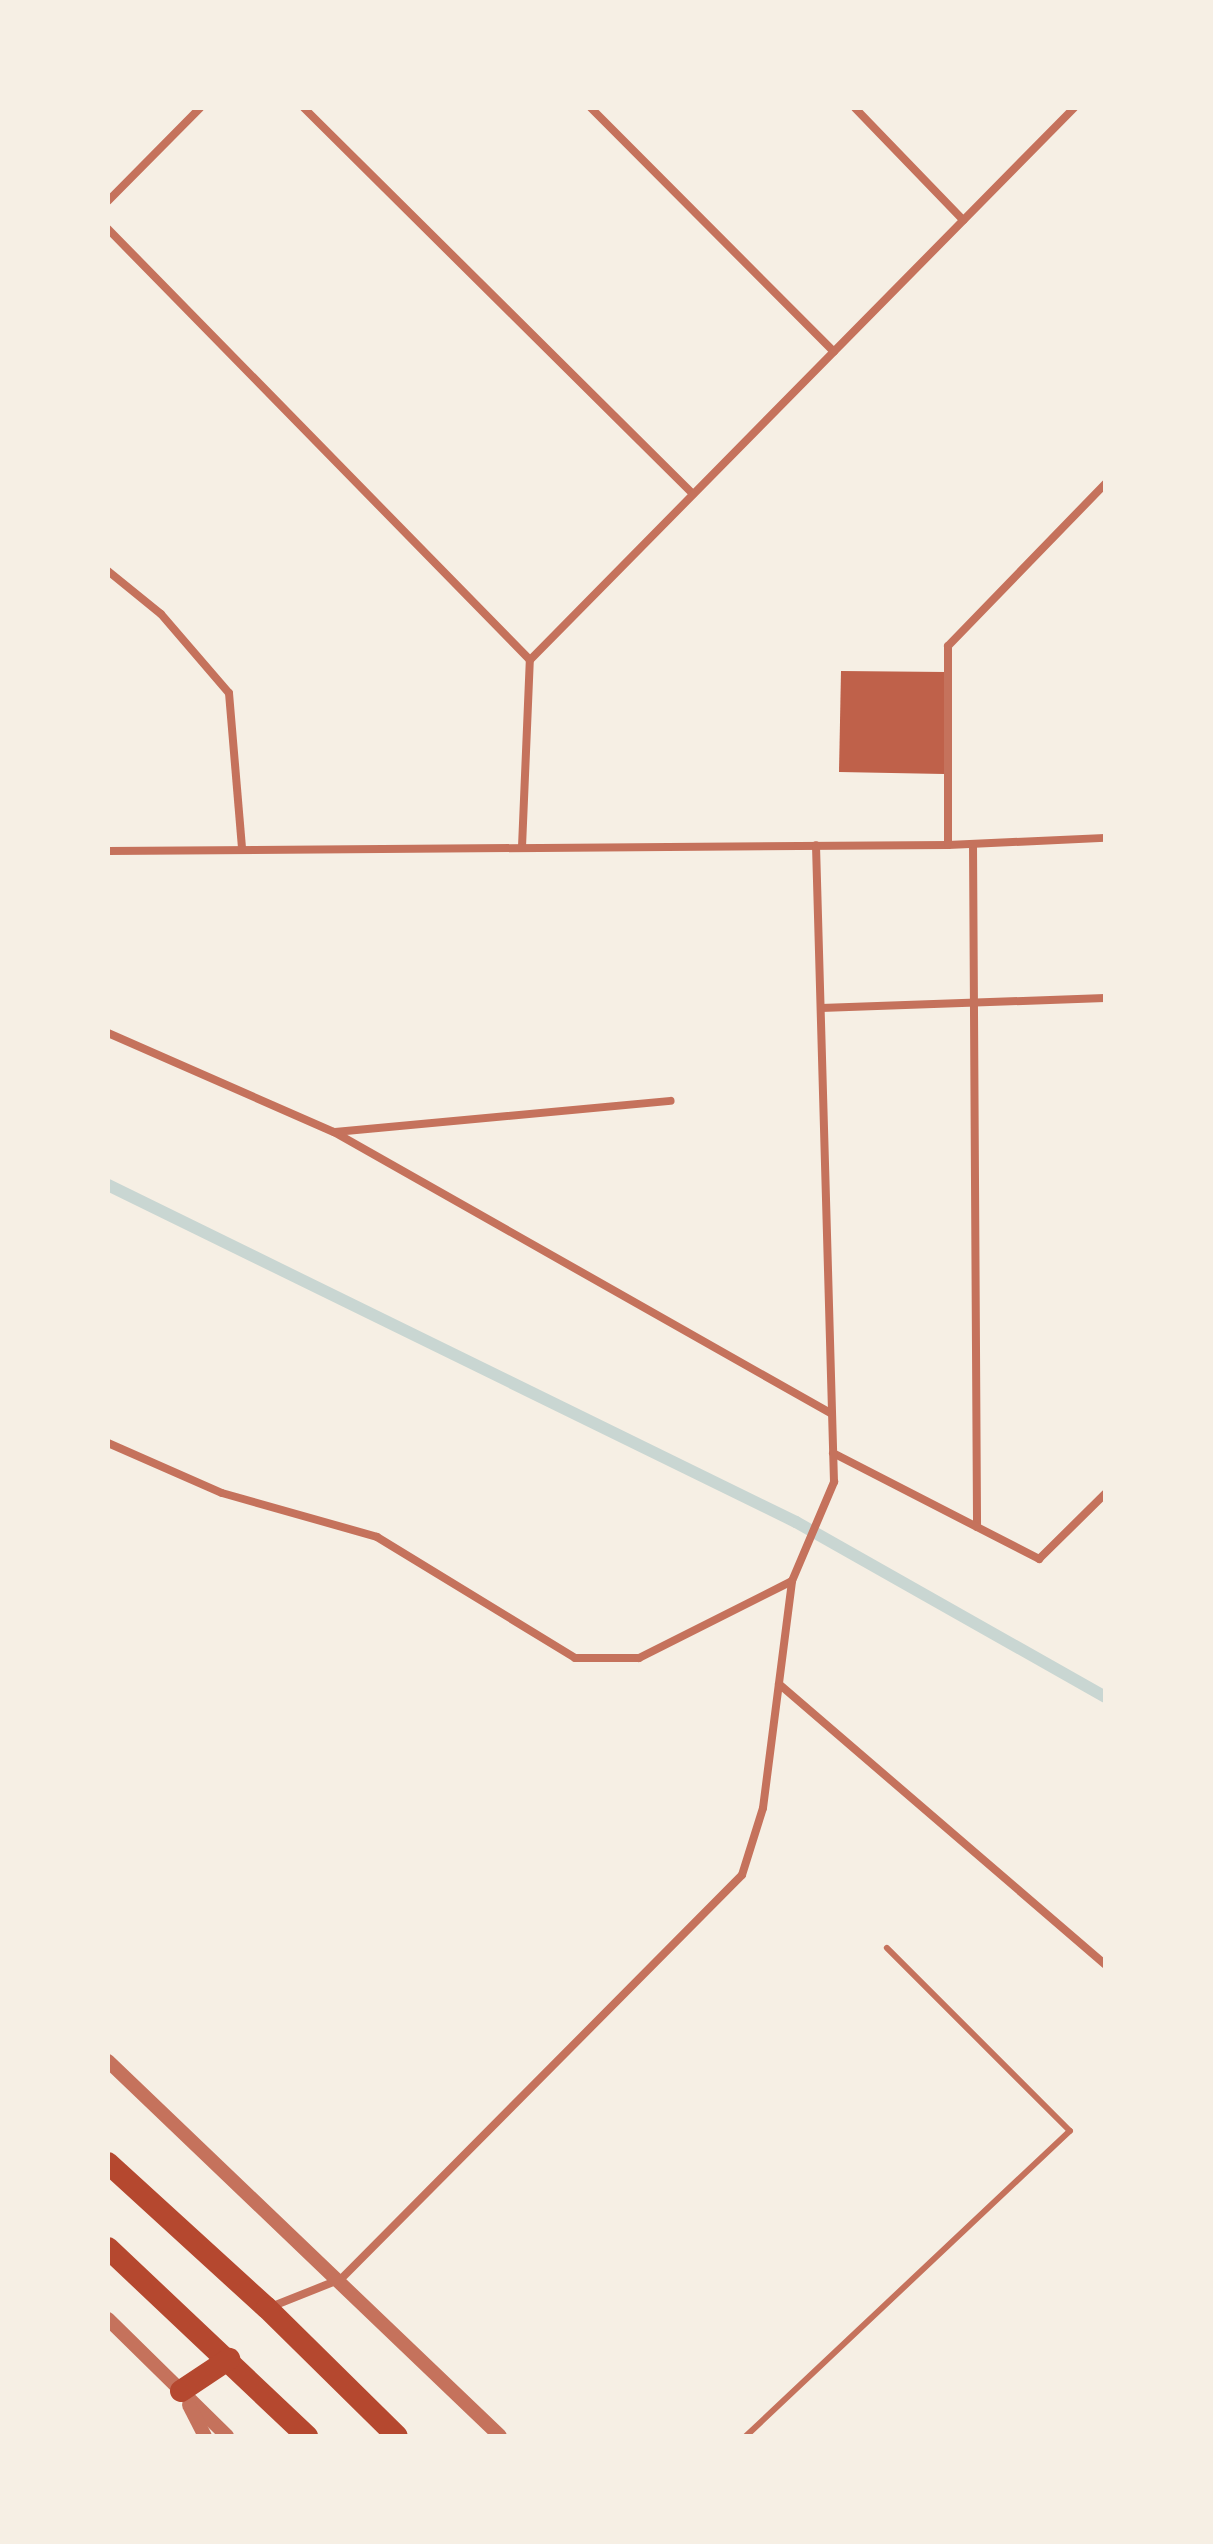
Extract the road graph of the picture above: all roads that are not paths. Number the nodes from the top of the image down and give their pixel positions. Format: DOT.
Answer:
graph roads {
  1 [pos="200,108"];
  2 [pos="304,108"];
  3 [pos="591,108"];
  4 [pos="855,108"];
  5 [pos="1074,108"];
  6 [pos="108,201"];
  7 [pos="963,220"];
  8 [pos="108,229"];
  9 [pos="834,352"];
  10 [pos="1105,484"];
  11 [pos="693,494"];
  12 [pos="108,571"];
  13 [pos="530,660"];
  14 [pos="1105,838"];
  15 [pos="973,844"];
  16 [pos="816,845"];
  17 [pos="948,845"];
  18 [pos="522,847"];
  19 [pos="242,849"];
  20 [pos="108,851"];
  21 [pos="1105,998"];
  22 [pos="974,1005"];
  23 [pos="821,1008"];
  24 [pos="108,1033"];
  25 [pos="671,1101"];
  26 [pos="334,1132"];
  27 [pos="832,1414"];
  28 [pos="108,1443"];
  29 [pos="833,1453"];
  30 [pos="1105,1494"];
  31 [pos="977,1527"];
  32 [pos="792,1581"];
  33 [pos="779,1684"];
  34 [pos="887,1948"];
  35 [pos="1105,1964"];
  36 [pos="108,2061"];
  37 [pos="108,2163"];
  38 [pos="108,2248"];
  39 [pos="341,2279"];
  40 [pos="267,2308"];
  41 [pos="108,2319"];
  42 [pos="229,2359"];
  43 [pos="181,2391"];
  44 [pos="205,2436"];
  45 [pos="227,2436"];
  46 [pos="307,2436"];
  47 [pos="397,2436"];
  48 [pos="500,2436"];
  49 [pos="746,2436"];
  1 -- 6 [label="street"];
  2 -- 11 [label="street"];
  3 -- 9 [label="street"];
  4 -- 7 [label="street"];
  5 -- 7 [label="street"];
  7 -- 9 [label="street"];
  8 -- 13 [label="street"];
  9 -- 11 [label="street"];
  10 -- 17 [label="street"];
  11 -- 13 [label="street"];
  12 -- 19 [label="street"];
  13 -- 18 [label="street"];
  14 -- 15 [label="street"];
  15 -- 17 [label="street"];
  15 -- 22 [label="street"];
  16 -- 17 [label="street"];
  16 -- 18 [label="street"];
  16 -- 23 [label="street"];
  18 -- 19 [label="street"];
  19 -- 20 [label="street"];
  21 -- 22 [label="street"];
  22 -- 23 [label="street"];
  22 -- 31 [label="street"];
  23 -- 27 [label="street"];
  24 -- 26 [label="street"];
  25 -- 26 [label="street"];
  26 -- 27 [label="street"];
  27 -- 29 [label="street"];
  28 -- 32 [label="street"];
  29 -- 31 [label="street"];
  29 -- 32 [label="street"];
  30 -- 31 [label="street"];
  32 -- 33 [label="street"];
  33 -- 35 [label="street"];
  33 -- 39 [label="street"];
  34 -- 49 [label="lane"];
  36 -- 39 [label="street"];
  37 -- 40 [label="highway"];
  38 -- 42 [label="highway"];
  39 -- 40 [label="street"];
  39 -- 48 [label="street"];
  40 -- 47 [label="highway"];
  41 -- 43 [label="street"];
  42 -- 43 [label="highway"];
  42 -- 46 [label="highway"];
  43 -- 44 [label="street"];
  43 -- 45 [label="street"];
}
